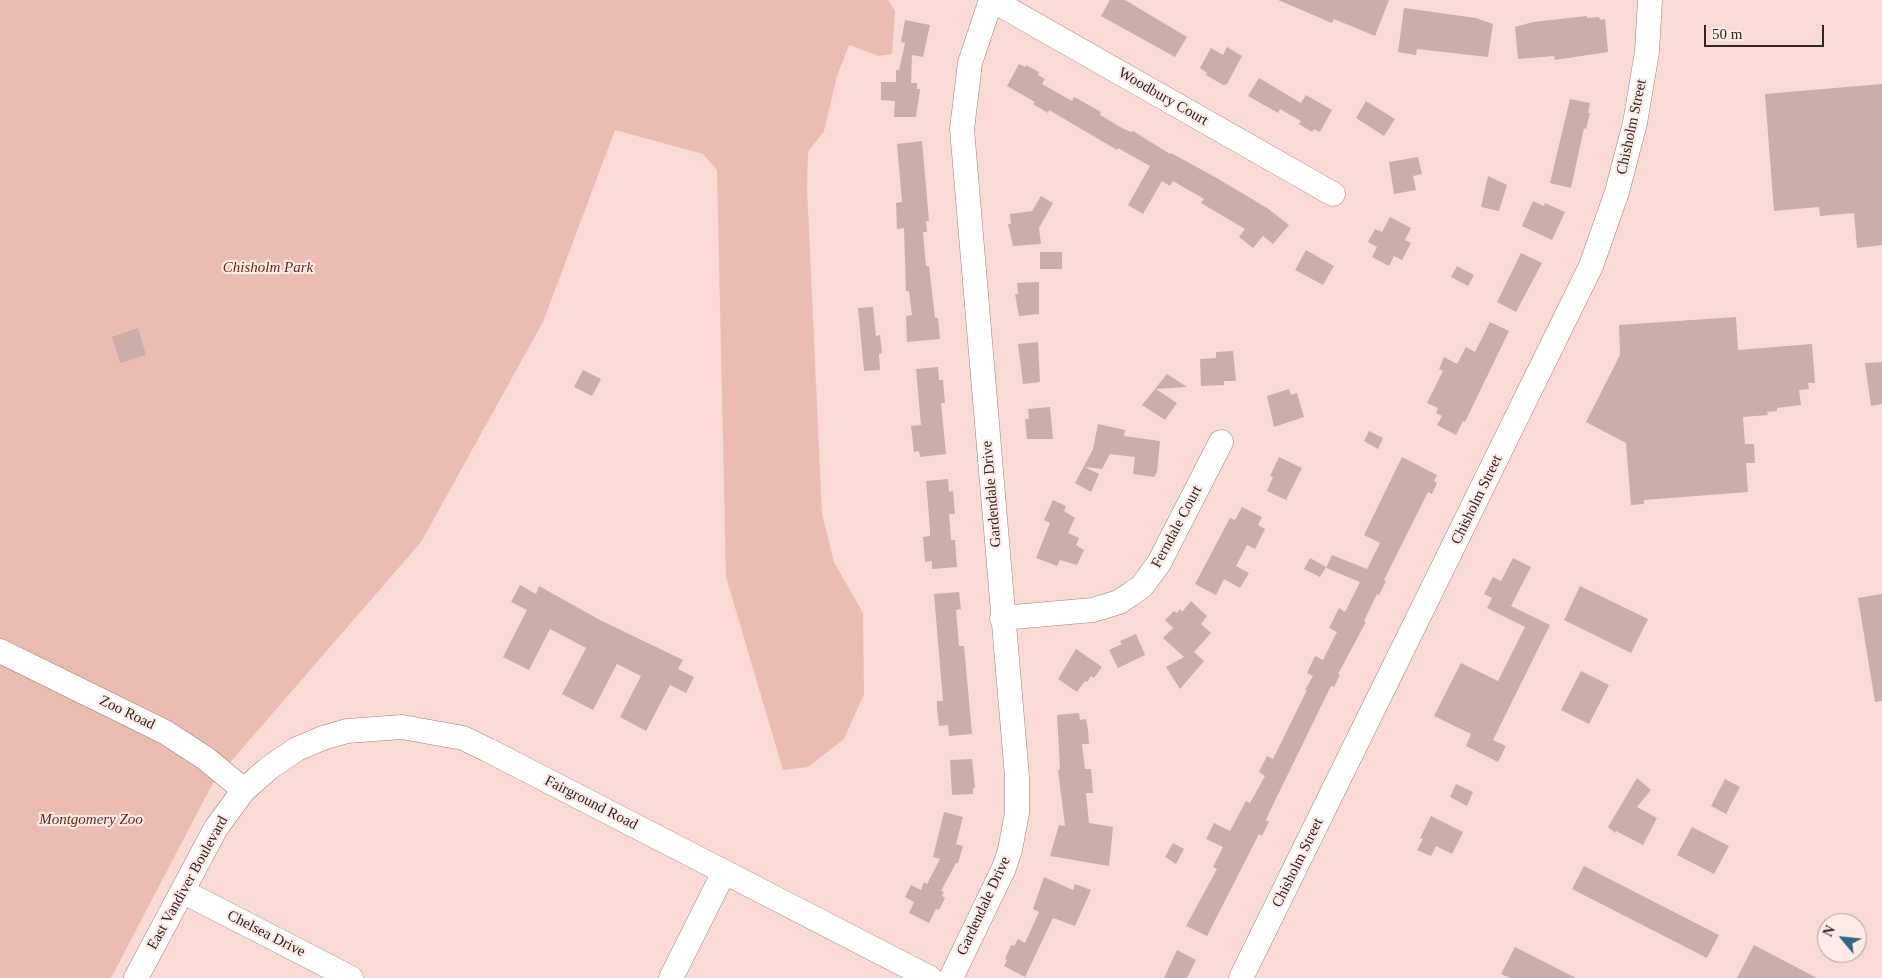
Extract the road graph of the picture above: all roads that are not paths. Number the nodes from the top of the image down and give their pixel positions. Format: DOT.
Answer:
graph roads {
  1 [pos="992,0"];
  2 [pos="1650,0"];
  3 [pos="1334,194"];
  4 [pos="1221,442"];
  5 [pos="1002,618"];
  6 [pos="0,651"];
  7 [pos="244,790"];
  8 [pos="724,872"];
  9 [pos="182,891"];
  10 [pos="136,978"];
  11 [pos="351,978"];
  12 [pos="671,978"];
  13 [pos="930,978"];
  14 [pos="950,978"];
  15 [pos="1240,978"];
  1 -- 3 [label="street, Woodbury Court"];
  1 -- 5 [label="street, Gardendale Drive"];
  2 -- 15 [label="street, Chisholm Street"];
  4 -- 5 [label="street, Ferndale Court"];
  5 -- 14 [label="street, Gardendale Drive"];
  6 -- 7 [label="street, Zoo Road"];
  7 -- 8 [label="street, Fairground Road"];
  7 -- 9 [label="street, East Vandiver Boulevard"];
  8 -- 12 [label="street"];
  8 -- 13 [label="street, Fairground Road"];
  9 -- 10 [label="street, East Vandiver Boulevard"];
  9 -- 11 [label="street, Chelsea Drive"];
}
